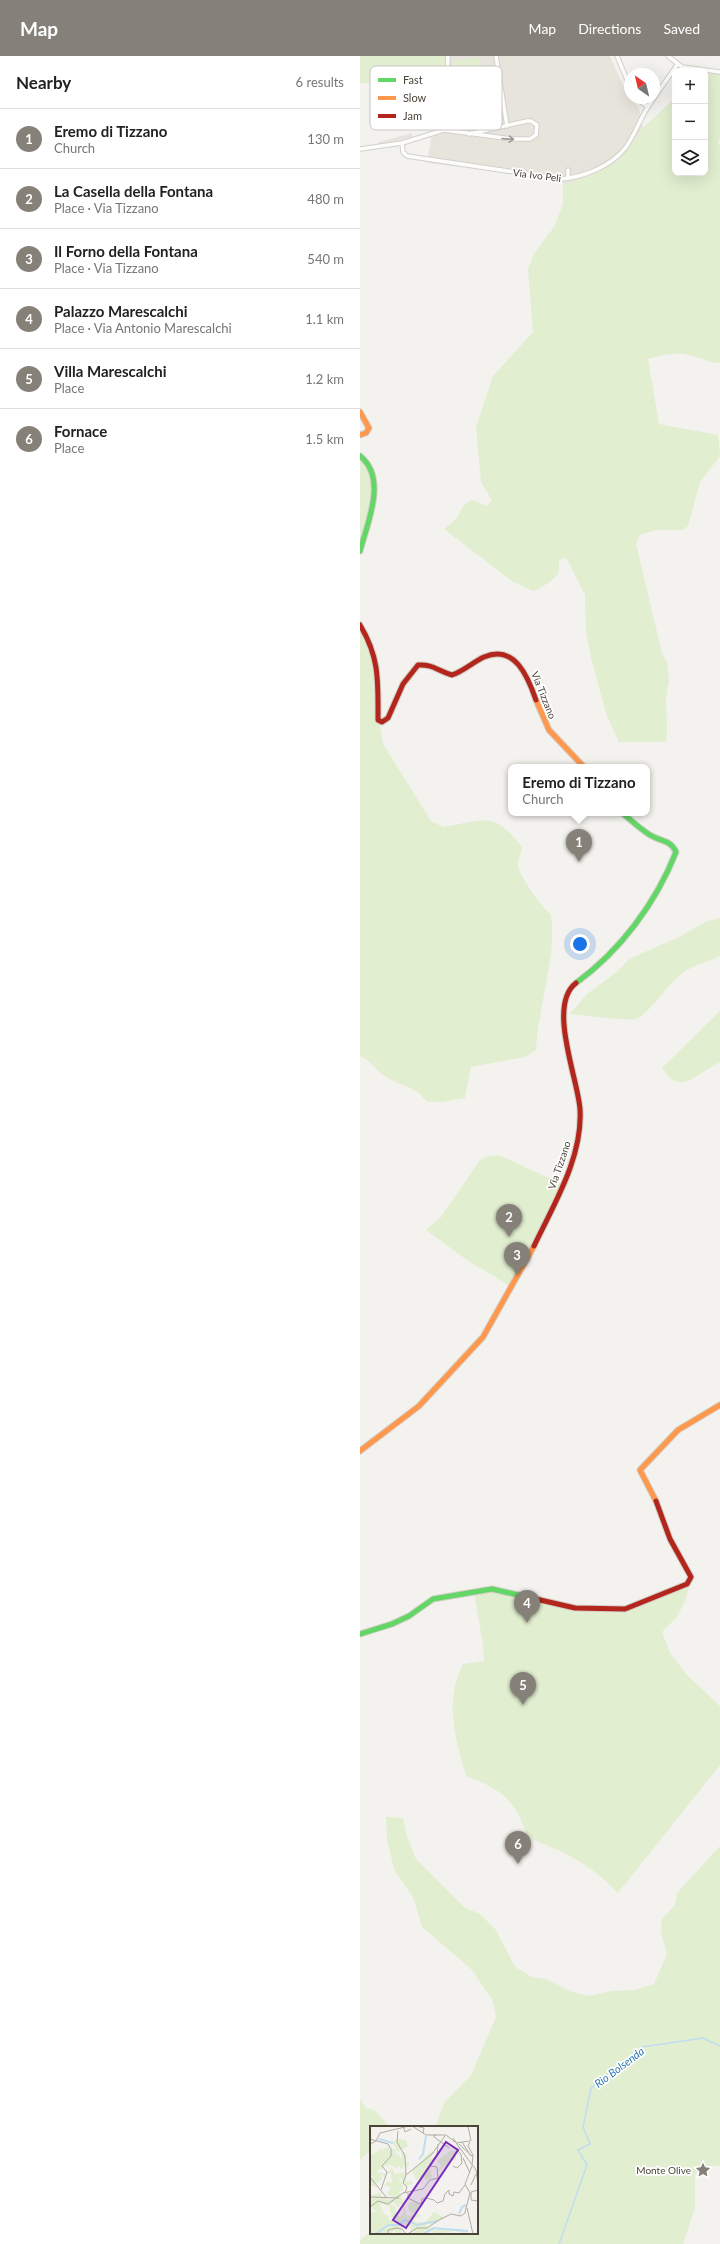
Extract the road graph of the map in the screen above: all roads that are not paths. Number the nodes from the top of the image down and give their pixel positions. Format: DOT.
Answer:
graph roads {
  1 [pos="448,56"];
  2 [pos="496,56"];
  3 [pos="617,56"];
  4 [pos="668,56"];
  5 [pos="677,65"];
  6 [pos="447,66"];
  7 [pos="498,66"];
  8 [pos="720,72"];
  9 [pos="624,73"];
  10 [pos="502,94"];
  11 [pos="643,104"];
  12 [pos="648,108"];
  13 [pos="507,126"];
  14 [pos="502,127"];
  15 [pos="444,130"];
  16 [pos="488,130"];
  17 [pos="469,134"];
  18 [pos="402,143"];
  19 [pos="360,149"];
  20 [pos="568,170"];
  21 [pos="568,178"];
  22 [pos="360,412"];
  23 [pos="360,435"];
  24 [pos="360,456"];
  25 [pos="360,551"];
  26 [pos="360,625"];
  27 [pos="581,764"];
  28 [pos="626,816"];
  29 [pos="720,1405"];
  30 [pos="360,1451"];
  31 [pos="360,1634"];
  1 -- 6 [label="street"];
  2 -- 7 [label="street"];
  3 -- 9 [label="street"];
  4 -- 5 [label="street"];
  5 -- 8 [label="street"];
  5 -- 12 [label="street, Via Ivo Peli"];
  10 -- 13 [label="street"];
  11 -- 12 [label="street"];
  12 -- 21 [label="street, Via Ivo Peli"];
  13 -- 14 [label="street"];
  17 -- 13 [label="street, one-way"];
  15 -- 17 [label="street"];
  15 -- 18 [label="street"];
  16 -- 17 [label="street"];
  18 -- 19 [label="street"];
  18 -- 21 [label="street, Via Ivo Peli"];
  20 -- 21 [label="street"];
  22 -- 23 [label="street"];
  24 -- 25 [label="street"];
  26 -- 27 [label="street, Via Tizzano"];
  28 -- 30 [label="street, Via Tizzano"];
  29 -- 31 [label="street"];
}
